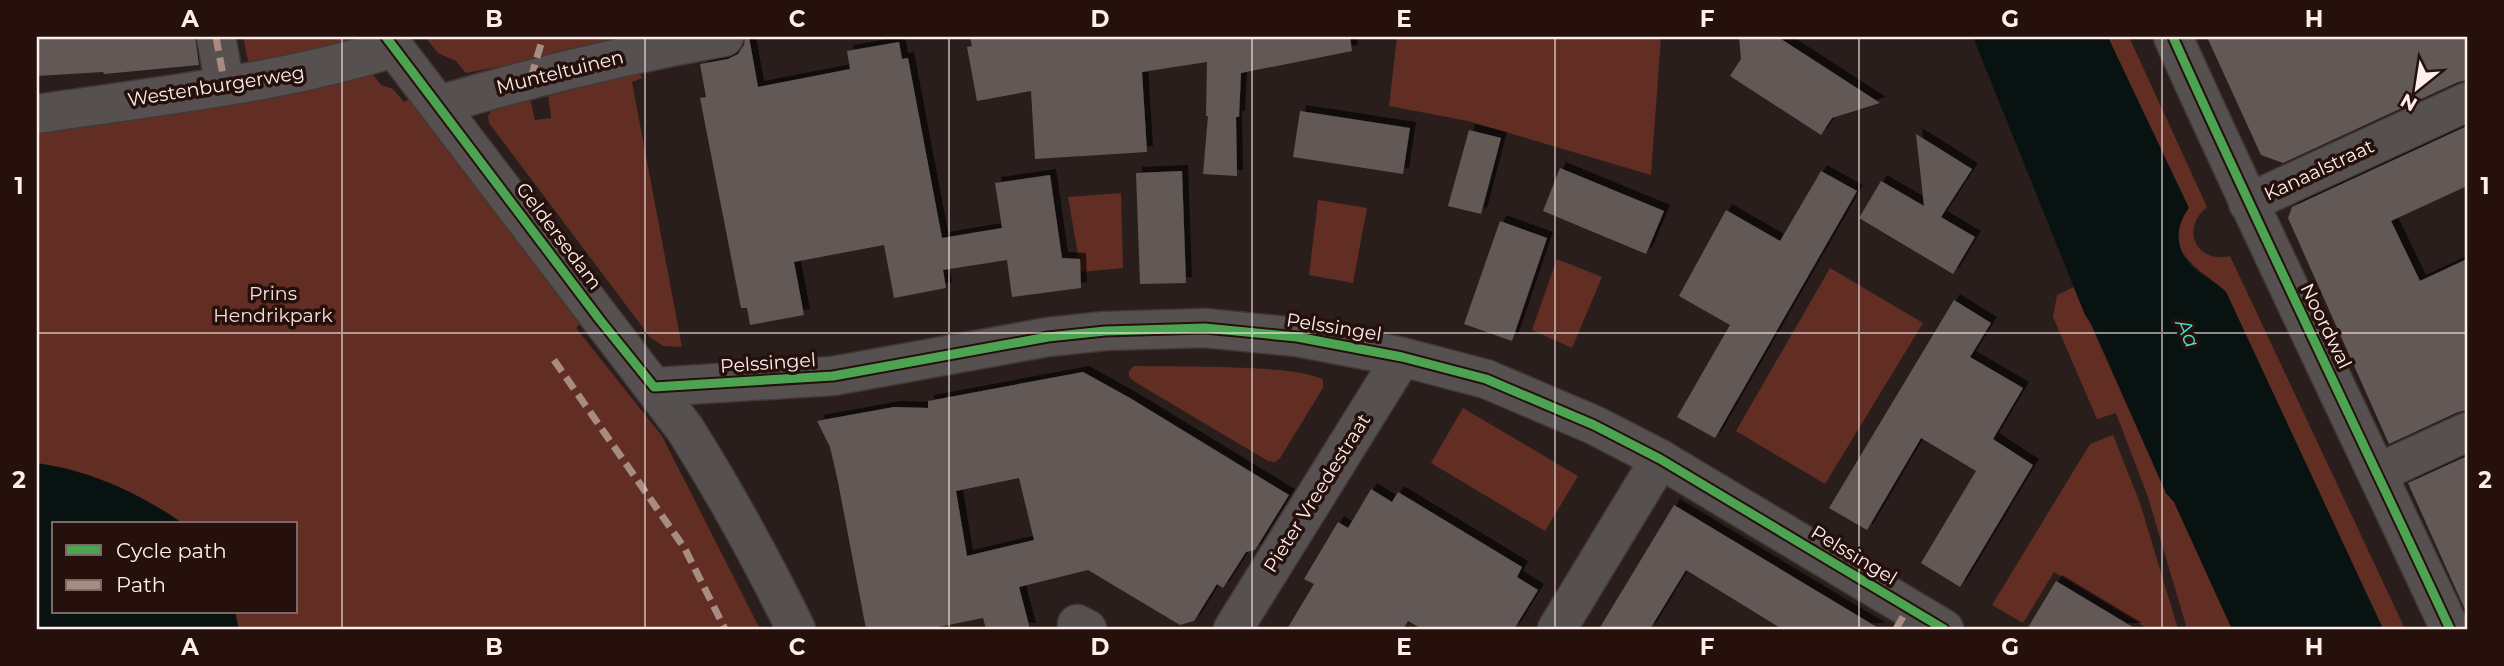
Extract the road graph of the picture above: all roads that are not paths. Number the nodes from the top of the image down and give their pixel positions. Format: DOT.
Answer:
graph roads {
  1 [pos="216,37"];
  2 [pos="723,37"];
  3 [pos="2173,37"];
  4 [pos="389,42"];
  5 [pos="225,86"];
  6 [pos="2467,102"];
  7 [pos="439,105"];
  8 [pos="37,114"];
  9 [pos="2248,203"];
  10 [pos="1402,357"];
  11 [pos="654,387"];
  12 [pos="2467,432"];
  13 [pos="1660,458"];
  14 [pos="2378,473"];
  15 [pos="1902,619"];
  16 [pos="796,629"];
  17 [pos="1233,629"];
  18 [pos="1557,629"];
  19 [pos="1944,629"];
  20 [pos="2450,629"];
  1 -- 5 [label="street"];
  2 -- 7 [label="street, Munteltuinen"];
  3 -- 9 [label="street, Noordwal"];
  4 -- 5 [label="street, Westenburgerweg"];
  4 -- 7 [label="street, Geldersedam"];
  5 -- 8 [label="street, Westenburgerweg"];
  6 -- 9 [label="street, Kanaalstraat"];
  7 -- 11 [label="street, Geldersedam"];
  9 -- 14 [label="street, Noordwal"];
  10 -- 11 [label="street, Pelssingel"];
  10 -- 13 [label="street, Pelssingel"];
  10 -- 17 [label="street, Pieter Vreedestraat"];
  11 -- 16 [label="street, Geldersedam"];
  12 -- 14 [label="street"];
  13 -- 15 [label="street, Pelssingel"];
  13 -- 18 [label="street"];
  14 -- 20 [label="street, Noordwal"];
  15 -- 19 [label="street, Pelssingel"];
}
